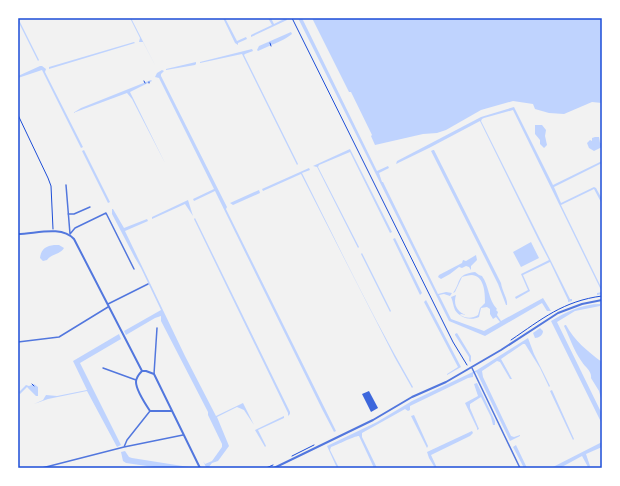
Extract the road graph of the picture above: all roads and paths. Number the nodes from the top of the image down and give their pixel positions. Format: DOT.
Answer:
graph roads {
  1 [pos="292,18"];
  2 [pos="270,43"];
  3 [pos="271,46"];
  4 [pos="18,115"];
  5 [pos="66,184"];
  6 [pos="90,207"];
  7 [pos="68,214"];
  8 [pos="53,232"];
  9 [pos="18,234"];
  10 [pos="70,234"];
  11 [pos="134,269"];
  12 [pos="148,284"];
  13 [pos="602,300"];
  14 [pos="108,306"];
  15 [pos="158,328"];
  16 [pos="526,330"];
  17 [pos="510,340"];
  18 [pos="18,342"];
  19 [pos="472,364"];
  20 [pos="103,368"];
  21 [pos="472,369"];
  22 [pos="142,371"];
  23 [pos="154,374"];
  24 [pos="136,380"];
  25 [pos="32,384"];
  26 [pos="34,386"];
  27 [pos="150,411"];
  28 [pos="172,411"];
  29 [pos="183,435"];
  30 [pos="319,442"];
  31 [pos="124,447"];
  32 [pos="288,458"];
  33 [pos="276,464"];
  34 [pos="42,468"];
  35 [pos="200,468"];
  36 [pos="266,468"];
  37 [pos="274,468"];
  38 [pos="520,468"];
  1 -- 19 [label="path"];
  2 -- 3 [label="path"];
  4 -- 8 [label="path"];
  5 -- 7 [label="street"];
  6 -- 7 [label="street"];
  7 -- 10 [label="street"];
  8 -- 9 [label="street"];
  8 -- 10 [label="street"];
  10 -- 11 [label="street"];
  10 -- 14 [label="street"];
  12 -- 14 [label="street"];
  13 -- 21 [label="street"];
  14 -- 18 [label="street"];
  14 -- 22 [label="street"];
  15 -- 23 [label="street"];
  16 -- 17 [label="path"];
  20 -- 24 [label="street"];
  21 -- 37 [label="street"];
  21 -- 38 [label="street"];
  22 -- 23 [label="street"];
  22 -- 24 [label="street"];
  23 -- 28 [label="street"];
  24 -- 27 [label="street"];
  25 -- 26 [label="path"];
  27 -- 28 [label="street"];
  27 -- 31 [label="street"];
  28 -- 29 [label="street"];
  29 -- 31 [label="street"];
  29 -- 35 [label="street"];
  30 -- 32 [label="path"];
  31 -- 34 [label="street"];
  33 -- 36 [label="path"];
}
